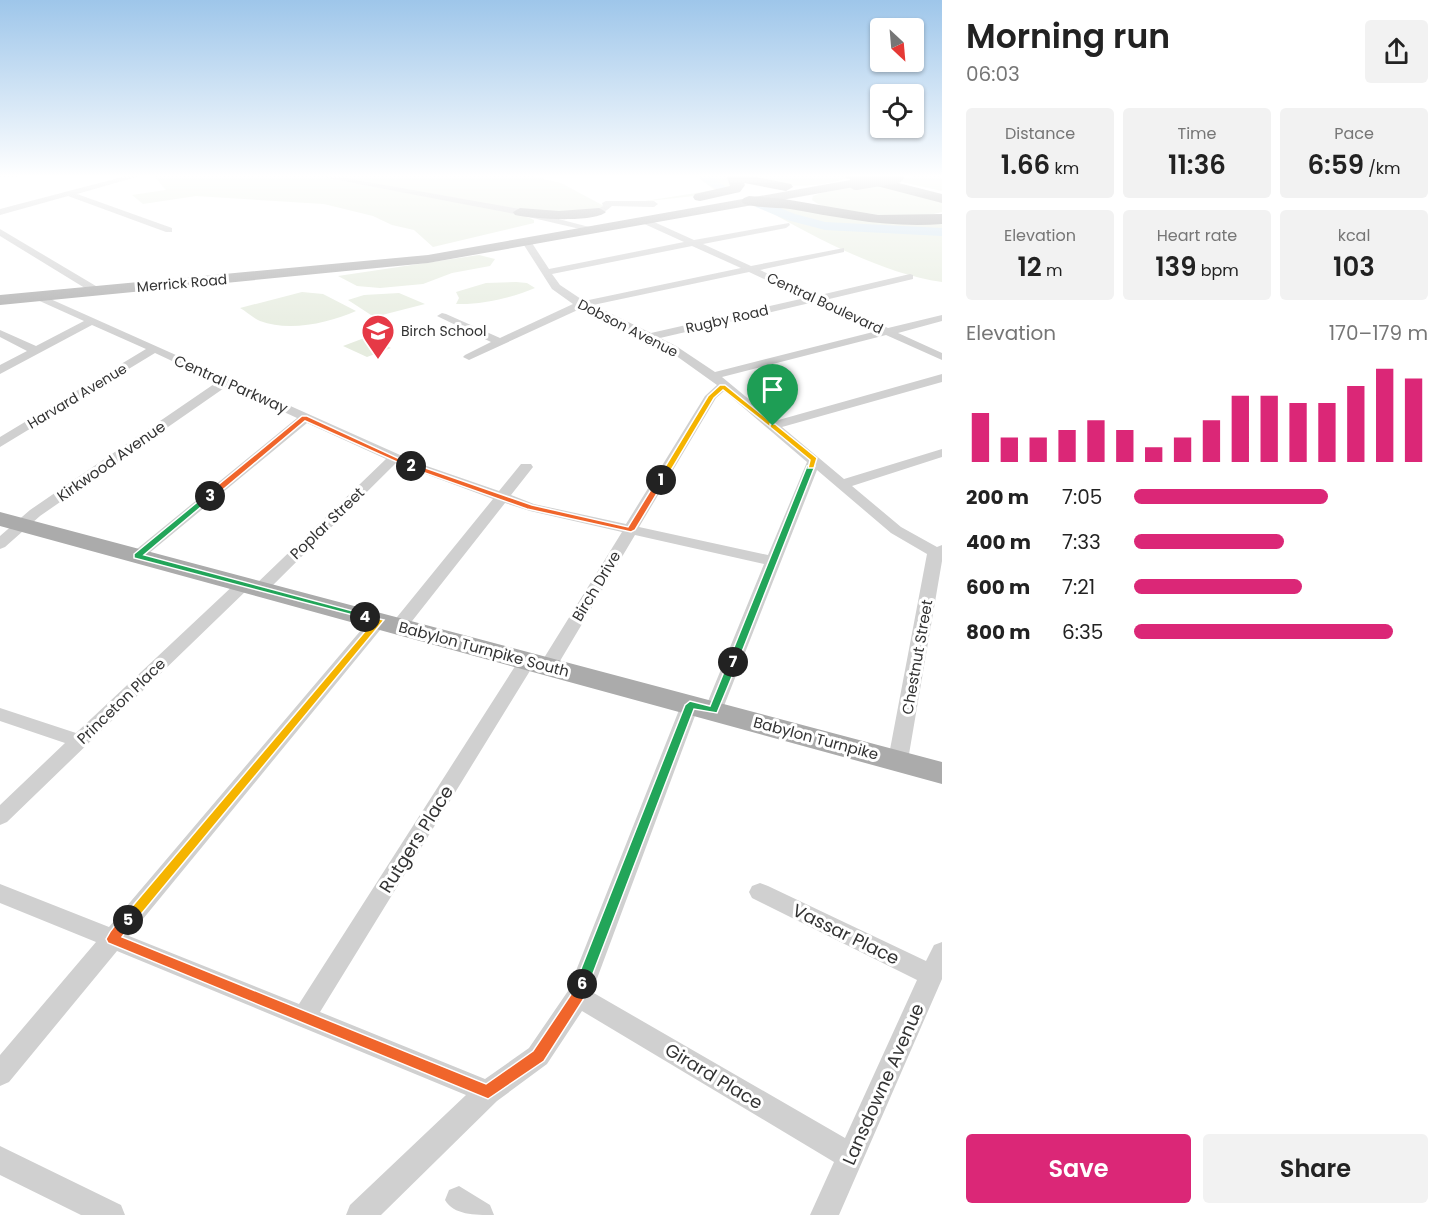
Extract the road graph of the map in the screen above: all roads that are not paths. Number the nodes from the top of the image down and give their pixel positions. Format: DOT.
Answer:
graph roads {
  1 [pos="0,232"];
  2 [pos="531,232"];
  3 [pos="535,232"];
  4 [pos="564,232"];
  5 [pos="678,232"];
  6 [pos="752,232"];
  7 [pos="529,235"];
  8 [pos="477,240"];
  9 [pos="694,243"];
  10 [pos="490,248"];
  11 [pos="841,250"];
  12 [pos="363,264"];
  13 [pos="751,269"];
  14 [pos="546,272"];
  15 [pos="910,277"];
  16 [pos="97,291"];
  17 [pos="37,296"];
  18 [pos="815,298"];
  19 [pos="0,300"];
  20 [pos="580,305"];
  21 [pos="442,316"];
  22 [pos="942,318"];
  23 [pos="92,321"];
  24 [pos="888,332"];
  25 [pos="0,333"];
  26 [pos="649,337"];
  27 [pos="499,342"];
  28 [pos="154,350"];
  29 [pos="36,351"];
  30 [pos="469,357"];
  31 [pos="942,357"];
  32 [pos="0,370"];
  33 [pos="942,378"];
  34 [pos="718,381"];
  35 [pos="225,382"];
  36 [pos="305,418"];
  37 [pos="773,426"];
  38 [pos="0,443"];
  39 [pos="942,453"];
  40 [pos="394,458"];
  41 [pos="814,460"];
  42 [pos="526,467"];
  43 [pos="843,484"];
  44 [pos="502,497"];
  45 [pos="11,522"];
  46 [pos="631,530"];
  47 [pos="0,543"];
  48 [pos="940,553"];
  49 [pos="137,556"];
  50 [pos="773,561"];
  51 [pos="252,587"];
  52 [pos="389,623"];
  53 [pos="538,663"];
  54 [pos="702,708"];
  55 [pos="0,714"];
  56 [pos="79,741"];
  57 [pos="898,760"];
  58 [pos="942,773"];
  59 [pos="0,817"];
  60 [pos="760,892"];
  61 [pos="0,894"];
  62 [pos="113,939"];
  63 [pos="937,964"];
  64 [pos="578,996"];
  65 [pos="304,1017"];
  66 [pos="0,1074"];
  67 [pos="488,1092"];
  68 [pos="851,1157"];
  69 [pos="0,1160"];
  70 [pos="111,1215"];
  71 [pos="360,1215"];
  72 [pos="824,1215"];
  1 -- 16 [label="street"];
  2 -- 7 [label="main road"];
  3 -- 7 [label="main road, Merrick Road"];
  4 -- 7 [label="main road, Merrick Road"];
  5 -- 9 [label="street, Central Boulevard"];
  6 -- 9 [label="street"];
  7 -- 8 [label="main road, Merrick Road"];
  7 -- 10 [label="main road, Merrick Road"];
  7 -- 14 [label="street, Dobson Avenue"];
  8 -- 10 [label="main road"];
  8 -- 12 [label="main road, Merrick Road"];
  9 -- 13 [label="street, Central Boulevard"];
  9 -- 14 [label="street"];
  10 -- 12 [label="main road, Merrick Road"];
  11 -- 13 [label="street"];
  12 -- 16 [label="main road, Merrick Road"];
  13 -- 18 [label="street, Central Boulevard"];
  13 -- 20 [label="street"];
  14 -- 20 [label="street, Dobson Avenue"];
  15 -- 18 [label="street, Rugby Road"];
  16 -- 17 [label="main road, Merrick Road"];
  17 -- 19 [label="main road, Merrick Road"];
  17 -- 23 [label="street, Central Parkway"];
  18 -- 24 [label="street, Central Boulevard"];
  18 -- 26 [label="street, Rugby Road"];
  20 -- 26 [label="street, Dobson Avenue"];
  20 -- 27 [label="street"];
  21 -- 27 [label="street"];
  22 -- 24 [label="street"];
  23 -- 28 [label="street, Central Parkway"];
  23 -- 29 [label="street"];
  24 -- 31 [label="street, Central Boulevard"];
  24 -- 34 [label="street"];
  25 -- 29 [label="street"];
  26 -- 34 [label="street, Dobson Avenue"];
  27 -- 30 [label="street"];
  28 -- 35 [label="street, Central Parkway"];
  28 -- 38 [label="street, Harvard Avenue"];
  29 -- 32 [label="street"];
  33 -- 37 [label="street"];
  34 -- 37 [label="street, Dobson Avenue"];
  34 -- 46 [label="street, Birch Drive"];
  35 -- 36 [label="street, Central Parkway"];
  35 -- 45 [label="street, Kirkwood Avenue"];
  36 -- 40 [label="street, Central Parkway"];
  36 -- 49 [label="street"];
  37 -- 41 [label="street, Dobson Avenue"];
  39 -- 43 [label="street"];
  40 -- 44 [label="street, Central Parkway"];
  40 -- 51 [label="street, Poplar Street"];
  41 -- 43 [label="street, Dobson Avenue"];
  41 -- 50 [label="street"];
  42 -- 44 [label="street"];
  43 -- 48 [label="street, Dobson Avenue"];
  44 -- 46 [label="street, Central Parkway"];
  44 -- 52 [label="street"];
  45 -- 47 [label="street, Kirkwood Avenue"];
  45 -- 49 [label="main road, Babylon Turnpike South"];
  46 -- 50 [label="street, Central Parkway"];
  46 -- 53 [label="street, Birch Drive"];
  48 -- 57 [label="street, Chestnut Street"];
  49 -- 51 [label="main road, Babylon Turnpike South"];
  50 -- 54 [label="street"];
  51 -- 52 [label="main road, Babylon Turnpike South"];
  51 -- 56 [label="street, Princeton Place"];
  52 -- 53 [label="main road, Babylon Turnpike South"];
  52 -- 62 [label="street"];
  53 -- 54 [label="main road, Babylon Turnpike South"];
  53 -- 65 [label="street, Rutgers Place"];
  54 -- 57 [label="main road, Babylon Turnpike"];
  54 -- 64 [label="street"];
  55 -- 56 [label="street"];
  56 -- 59 [label="street, Princeton Place"];
  57 -- 58 [label="main road, Babylon Turnpike"];
  60 -- 63 [label="street, Vassar Place"];
  61 -- 62 [label="street"];
  62 -- 65 [label="street"];
  62 -- 66 [label="street"];
  63 -- 68 [label="street, Lansdowne Avenue"];
  64 -- 67 [label="street"];
  64 -- 68 [label="street, Girard Place"];
  65 -- 67 [label="street"];
  67 -- 71 [label="street"];
  68 -- 72 [label="street, Lansdowne Avenue"];
  69 -- 70 [label="street"];
}
